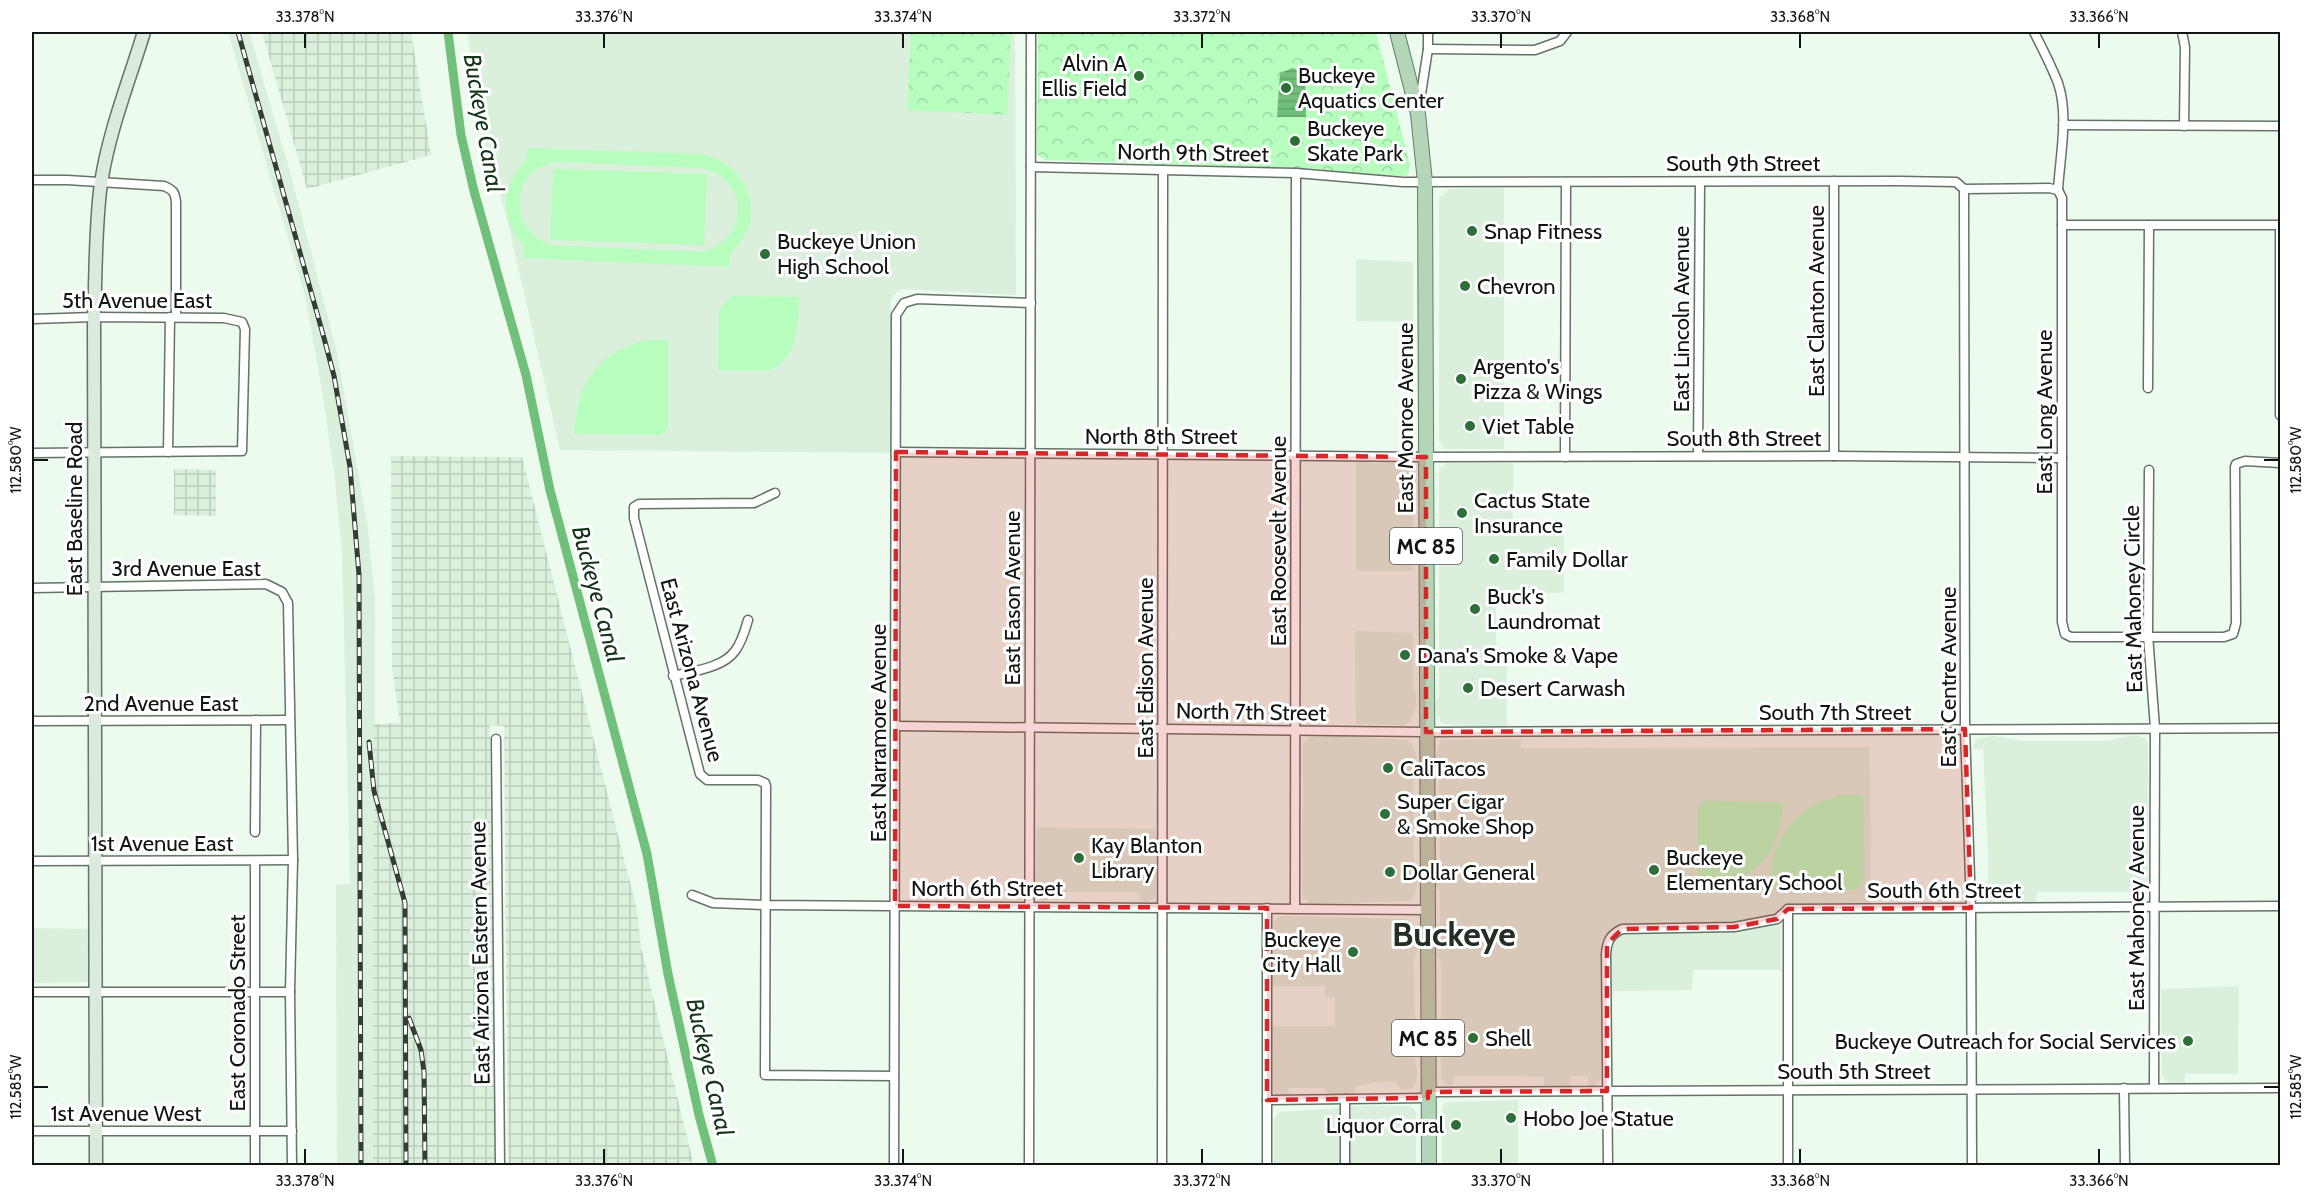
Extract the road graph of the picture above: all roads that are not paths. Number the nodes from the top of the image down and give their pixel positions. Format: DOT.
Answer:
graph roads {
  1 [pos="144,32"];
  2 [pos="1031,32"];
  3 [pos="1397,32"];
  4 [pos="1428,32"];
  5 [pos="1567,32"];
  6 [pos="2034,32"];
  7 [pos="2182,32"];
  8 [pos="1428,49"];
  9 [pos="1418,114"];
  10 [pos="2063,125"];
  11 [pos="2184,126"];
  12 [pos="2280,126"];
  13 [pos="1031,167"];
  14 [pos="1163,170"];
  15 [pos="1296,173"];
  16 [pos="32,180"];
  17 [pos="1834,181"];
  18 [pos="1425,182"];
  19 [pos="1566,182"];
  20 [pos="1700,182"];
  21 [pos="101,183"];
  22 [pos="1964,189"];
  23 [pos="2058,190"];
  24 [pos="2062,225"];
  25 [pos="2149,225"];
  26 [pos="2280,225"];
  27 [pos="1031,303"];
  28 [pos="94,317"];
  29 [pos="173,317"];
  30 [pos="32,320"];
  31 [pos="2148,388"];
  32 [pos="2280,416"];
  33 [pos="95,452"];
  34 [pos="168,452"];
  35 [pos="896,452"];
  36 [pos="32,453"];
  37 [pos="1030,453"];
  38 [pos="1163,454"];
  39 [pos="1296,455"];
  40 [pos="1698,456"];
  41 [pos="1834,456"];
  42 [pos="1426,457"];
  43 [pos="1565,457"];
  44 [pos="1965,457"];
  45 [pos="2062,458"];
  46 [pos="2280,463"];
  47 [pos="2149,470"];
  48 [pos="775,494"];
  49 [pos="95,587"];
  50 [pos="32,588"];
  51 [pos="748,620"];
  52 [pos="2148,635"];
  53 [pos="674,676"];
  54 [pos="256,720"];
  55 [pos="290,720"];
  56 [pos="32,721"];
  57 [pos="96,722"];
  58 [pos="896,726"];
  59 [pos="1030,728"];
  60 [pos="2155,728"];
  61 [pos="2280,728"];
  62 [pos="1163,729"];
  63 [pos="1965,729"];
  64 [pos="1296,730"];
  65 [pos="1426,732"];
  66 [pos="496,739"];
  67 [pos="255,832"];
  68 [pos="293,860"];
  69 [pos="32,861"];
  70 [pos="97,861"];
  71 [pos="255,861"];
  72 [pos="692,895"];
  73 [pos="765,905"];
  74 [pos="895,906"];
  75 [pos="2280,906"];
  76 [pos="1029,907"];
  77 [pos="1162,907"];
  78 [pos="2155,907"];
  79 [pos="1267,908"];
  80 [pos="1971,908"];
  81 [pos="1295,909"];
  82 [pos="1788,909"];
  83 [pos="1428,910"];
  84 [pos="254,991"];
  85 [pos="32,992"];
  86 [pos="290,992"];
  87 [pos="96,993"];
  88 [pos="894,1076"];
  89 [pos="1971,1088"];
  90 [pos="2124,1088"];
  91 [pos="2154,1088"];
  92 [pos="2280,1088"];
  93 [pos="1787,1090"];
  94 [pos="1607,1091"];
  95 [pos="1428,1095"];
  96 [pos="1346,1099"];
  97 [pos="1267,1100"];
  98 [pos="32,1131"];
  99 [pos="96,1131"];
  100 [pos="255,1131"];
  101 [pos="292,1131"];
  102 [pos="96,1166"];
  103 [pos="255,1166"];
  104 [pos="292,1166"];
  105 [pos="500,1166"];
  106 [pos="894,1166"];
  107 [pos="1029,1166"];
  108 [pos="1162,1166"];
  109 [pos="1267,1166"];
  110 [pos="1345,1166"];
  111 [pos="1429,1166"];
  112 [pos="1608,1166"];
  113 [pos="1788,1166"];
  114 [pos="1972,1166"];
  115 [pos="2125,1166"];
  1 -- 21 [label="main road, East Baseline Road"];
  2 -- 13 [label="street, East Eason Avenue"];
  3 -- 9 [label="main road, MC 85"];
  4 -- 8 [label="street, East Monroe Avenue"];
  5 -- 8 [label="street"];
  6 -- 10 [label="street, East Long Avenue"];
  7 -- 11 [label="street"];
  8 -- 9 [label="street, East Monroe Avenue"];
  9 -- 18 [label="main road, East Monroe Avenue / MC 85"];
  10 -- 11 [label="street"];
  10 -- 23 [label="street, East Long Avenue"];
  11 -- 12 [label="street"];
  13 -- 14 [label="street, North 9th Street"];
  13 -- 27 [label="street, East Eason Avenue"];
  14 -- 15 [label="street, North 9th Street"];
  14 -- 38 [label="street, East Edison Avenue"];
  15 -- 18 [label="street, North 9th Street"];
  15 -- 39 [label="street, East Roosevelt Avenue"];
  16 -- 21 [label="street"];
  17 -- 20 [label="street, South 9th Street"];
  17 -- 22 [label="street, South 9th Street"];
  17 -- 41 [label="street, East Clanton Avenue"];
  18 -- 19 [label="street, South 9th Street"];
  18 -- 42 [label="main road, East Monroe Avenue / MC 85"];
  19 -- 20 [label="street, South 9th Street"];
  19 -- 43 [label="street"];
  20 -- 40 [label="street, East Lincoln Avenue"];
  21 -- 28 [label="main road, East Baseline Road"];
  21 -- 29 [label="street"];
  22 -- 23 [label="street, South 9th Street"];
  22 -- 44 [label="street, East Centre Avenue"];
  23 -- 24 [label="street, East Long Avenue"];
  24 -- 25 [label="street"];
  24 -- 45 [label="street, East Long Avenue"];
  25 -- 26 [label="street"];
  25 -- 31 [label="street"];
  26 -- 32 [label="street"];
  27 -- 35 [label="street, East Narramore Avenue"];
  27 -- 37 [label="street, East Eason Avenue"];
  28 -- 29 [label="street, 5th Avenue East"];
  28 -- 30 [label="street, 5th Avenue East"];
  28 -- 33 [label="main road, East Baseline Road"];
  29 -- 34 [label="street"];
  29 -- 34 [label="street, 5th Avenue East"];
  33 -- 34 [label="street"];
  33 -- 36 [label="street"];
  33 -- 49 [label="main road, East Baseline Road"];
  35 -- 37 [label="street, North 8th Street"];
  35 -- 58 [label="street, East Narramore Avenue"];
  37 -- 38 [label="street, North 8th Street"];
  37 -- 59 [label="street, East Eason Avenue"];
  38 -- 39 [label="street, North 8th Street"];
  38 -- 62 [label="street, East Edison Avenue"];
  39 -- 42 [label="street, North 8th Street"];
  39 -- 64 [label="street, East Roosevelt Avenue"];
  40 -- 41 [label="street, South 8th Street"];
  40 -- 43 [label="street, South 8th Street"];
  41 -- 44 [label="street, South 8th Street"];
  42 -- 43 [label="street, South 8th Street"];
  42 -- 65 [label="main road, East Monroe Avenue / MC 85"];
  44 -- 45 [label="street, South 8th Street"];
  44 -- 63 [label="street, East Centre Avenue"];
  45 -- 52 [label="street, East Long Avenue"];
  46 -- 52 [label="street"];
  47 -- 52 [label="street, East Mahoney Circle"];
  48 -- 53 [label="street, East Arizona Avenue"];
  49 -- 50 [label="street, 3rd Avenue East"];
  49 -- 55 [label="street, 3rd Avenue East"];
  49 -- 57 [label="main road, East Baseline Road"];
  51 -- 53 [label="street"];
  52 -- 60 [label="street, East Mahoney Circle"];
  53 -- 73 [label="street, East Arizona Avenue"];
  54 -- 55 [label="street, 2nd Avenue East"];
  54 -- 57 [label="street, 2nd Avenue East"];
  54 -- 67 [label="street"];
  55 -- 68 [label="street"];
  56 -- 57 [label="street, 2nd Avenue East"];
  57 -- 70 [label="main road, East Baseline Road"];
  58 -- 59 [label="street, North 7th Street"];
  58 -- 74 [label="street, East Narramore Avenue"];
  59 -- 62 [label="street, North 7th Street"];
  59 -- 76 [label="street, East Eason Avenue"];
  60 -- 61 [label="street, South 7th Street"];
  60 -- 63 [label="street, South 7th Street"];
  60 -- 78 [label="street, East Mahoney Avenue"];
  62 -- 64 [label="street, North 7th Street"];
  62 -- 77 [label="street, East Edison Avenue"];
  63 -- 65 [label="street, South 7th Street"];
  63 -- 80 [label="street, East Centre Avenue"];
  64 -- 65 [label="street, North 7th Street"];
  64 -- 81 [label="street, East Roosevelt Avenue"];
  65 -- 83 [label="main road, East Monroe Avenue / MC 85"];
  66 -- 105 [label="street, East Arizona Eastern Avenue"];
  68 -- 71 [label="street, 1st Avenue East"];
  68 -- 86 [label="street"];
  69 -- 70 [label="street, 1st Avenue East"];
  70 -- 71 [label="street, 1st Avenue East"];
  70 -- 87 [label="main road, East Baseline Road"];
  71 -- 84 [label="street, East Coronado Street"];
  72 -- 73 [label="street, North 6th Street"];
  73 -- 74 [label="street, North 6th Street"];
  73 -- 88 [label="street, East Arizona Avenue"];
  74 -- 76 [label="street, North 6th Street"];
  74 -- 88 [label="street, East Narramore Avenue"];
  75 -- 78 [label="street, South 6th Street"];
  76 -- 77 [label="street, North 6th Street"];
  76 -- 107 [label="street, East Eason Avenue"];
  77 -- 79 [label="street, North 6th Street"];
  77 -- 108 [label="street, East Edison Avenue"];
  78 -- 80 [label="street, South 6th Street"];
  78 -- 91 [label="street, East Mahoney Avenue"];
  79 -- 81 [label="street, North 6th Street"];
  79 -- 97 [label="street"];
  80 -- 82 [label="street, South 6th Street"];
  80 -- 89 [label="street, East Centre Avenue"];
  81 -- 83 [label="street, North 6th Street"];
  82 -- 93 [label="street"];
  82 -- 94 [label="street, South 6th Street"];
  83 -- 95 [label="main road, East Monroe Avenue / MC 85"];
  84 -- 86 [label="street"];
  84 -- 87 [label="street"];
  84 -- 100 [label="street, East Coronado Street"];
  85 -- 87 [label="street"];
  86 -- 101 [label="street"];
  87 -- 99 [label="main road, East Baseline Road"];
  88 -- 106 [label="street, East Narramore Avenue"];
  89 -- 90 [label="street, South 5th Street"];
  89 -- 93 [label="street, South 5th Street"];
  89 -- 114 [label="street, East Centre Avenue"];
  90 -- 91 [label="street, South 5th Street"];
  90 -- 115 [label="street"];
  91 -- 92 [label="street, South 5th Street"];
  93 -- 94 [label="street, South 5th Street"];
  93 -- 113 [label="street"];
  94 -- 95 [label="street, South 5th Street"];
  94 -- 112 [label="street"];
  95 -- 96 [label="street, South 5th Street"];
  95 -- 111 [label="main road, East Monroe Avenue / MC 85"];
  96 -- 97 [label="street, South 5th Street"];
  96 -- 110 [label="street"];
  97 -- 109 [label="street"];
  98 -- 99 [label="street, 1st Avenue West"];
  99 -- 100 [label="street, 1st Avenue West"];
  99 -- 102 [label="main road, East Baseline Road"];
  100 -- 101 [label="street, 1st Avenue West"];
  100 -- 103 [label="street, East Coronado Street"];
  101 -- 104 [label="street"];
}
